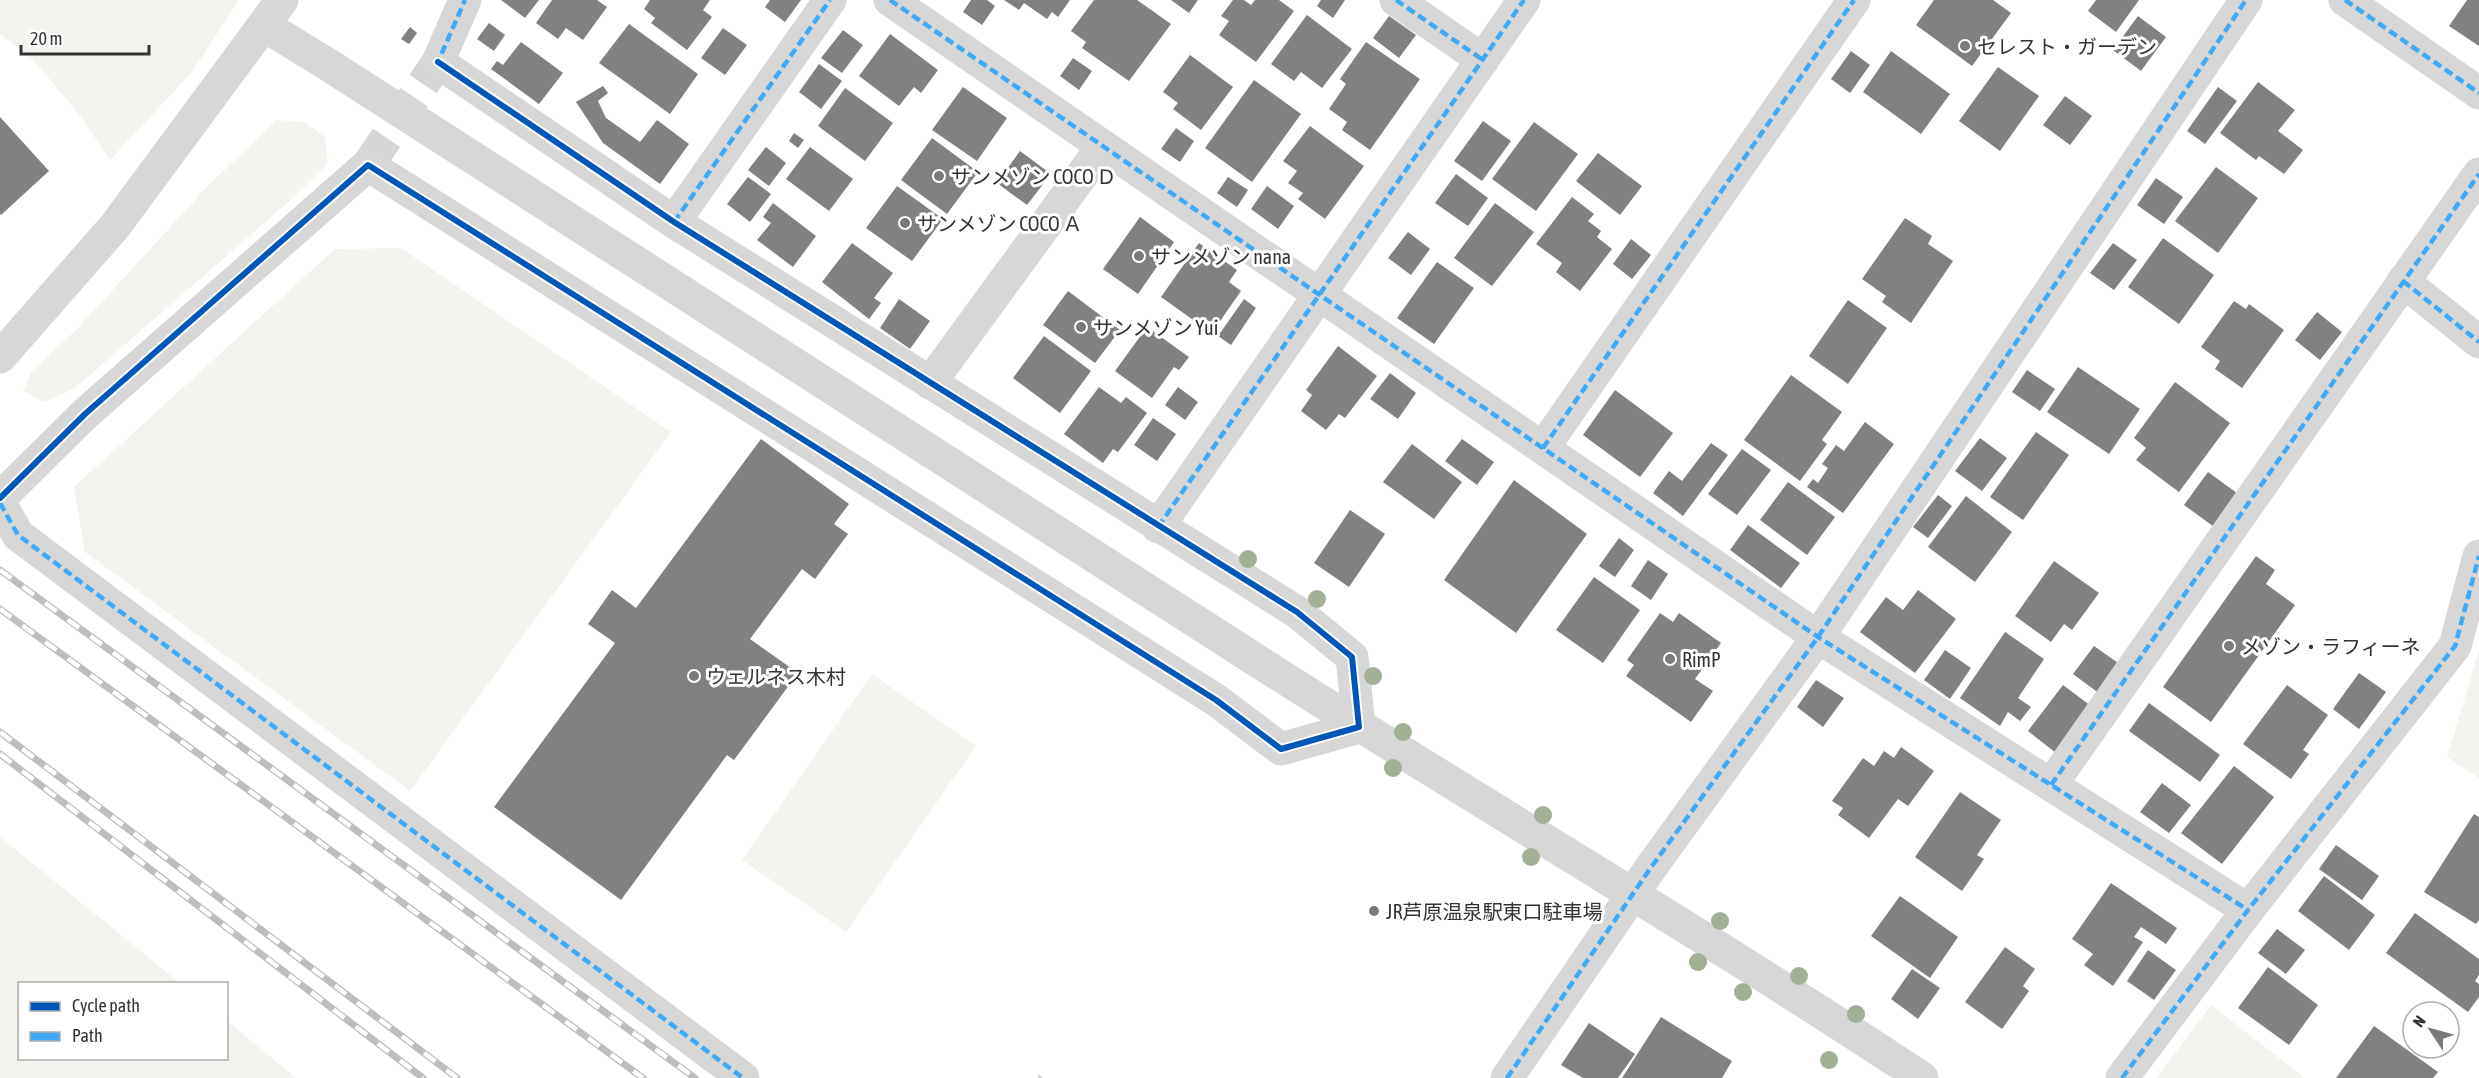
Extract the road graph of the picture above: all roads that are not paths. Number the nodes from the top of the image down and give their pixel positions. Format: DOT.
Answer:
graph roads {
  1 [pos="465,0"];
  2 [pos="830,0"];
  3 [pos="890,0"];
  4 [pos="1396,0"];
  5 [pos="1524,0"];
  6 [pos="1854,0"];
  7 [pos="2246,0"];
  8 [pos="2344,0"];
  9 [pos="273,13"];
  10 [pos="1483,60"];
  11 [pos="2479,93"];
  12 [pos="1103,146"];
  13 [pos="2479,174"];
  14 [pos="674,222"];
  15 [pos="2403,281"];
  16 [pos="1320,295"];
  17 [pos="2479,342"];
  18 [pos="2,354"];
  19 [pos="930,383"];
  20 [pos="1543,448"];
  21 [pos="0,498"];
  22 [pos="0,503"];
  23 [pos="1158,527"];
  24 [pos="2479,556"];
  25 [pos="1818,637"];
  26 [pos="1359,727"];
  27 [pos="2051,785"];
  28 [pos="1632,896"];
  29 [pos="2248,910"];
  30 [pos="743,1078"];
  31 [pos="1507,1078"];
  32 [pos="1922,1078"];
  33 [pos="2122,1078"];
  1 -- 14 [label="street"];
  2 -- 14 [label="street"];
  3 -- 12 [label="street"];
  4 -- 10 [label="street"];
  5 -- 10 [label="street"];
  6 -- 20 [label="street"];
  7 -- 25 [label="street"];
  8 -- 11 [label="street"];
  9 -- 18 [label="street"];
  9 -- 26 [label="street, bridge"];
  10 -- 16 [label="street"];
  12 -- 16 [label="street"];
  12 -- 19 [label="street"];
  13 -- 15 [label="street"];
  14 -- 19 [label="street"];
  15 -- 17 [label="street"];
  15 -- 27 [label="street"];
  16 -- 20 [label="street"];
  16 -- 23 [label="street"];
  19 -- 23 [label="street"];
  20 -- 25 [label="street"];
  21 -- 26 [label="street"];
  22 -- 30 [label="street"];
  23 -- 26 [label="street"];
  24 -- 29 [label="street"];
  25 -- 27 [label="street"];
  25 -- 28 [label="street"];
  26 -- 28 [label="street"];
  27 -- 29 [label="street"];
  28 -- 31 [label="street"];
  28 -- 32 [label="street"];
  29 -- 33 [label="street"];
}
